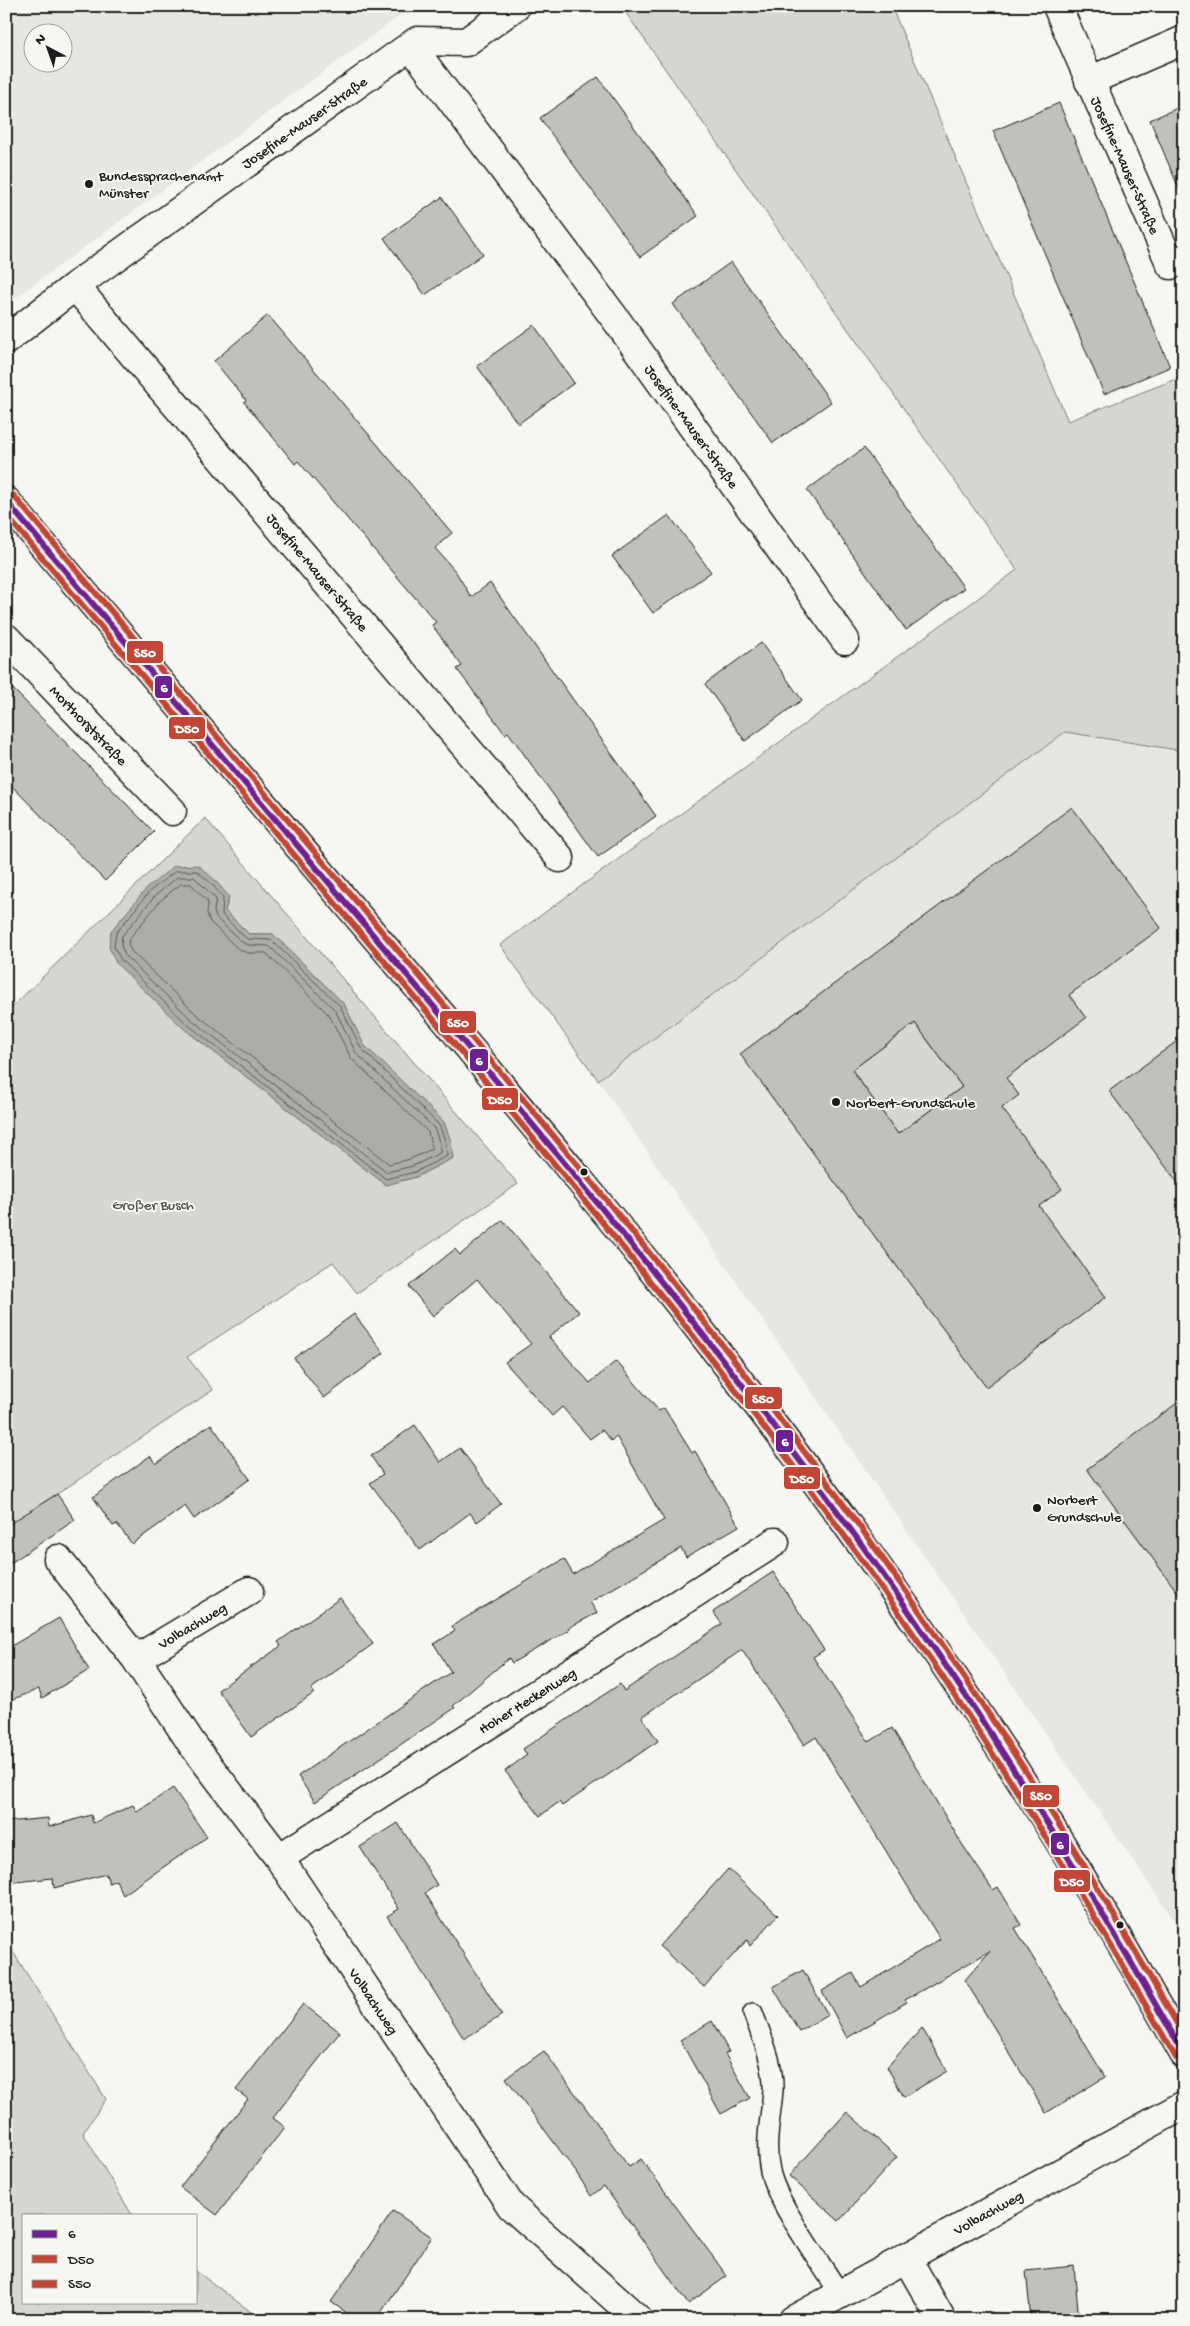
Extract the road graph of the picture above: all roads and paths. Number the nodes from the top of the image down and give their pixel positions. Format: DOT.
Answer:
graph roads {
  1 [pos="516,6"];
  2 [pos="1057,6"];
  3 [pos="1184,40"];
  4 [pos="411,46"];
  5 [pos="1088,81"];
  6 [pos="1184,259"];
  7 [pos="76,286"];
  8 [pos="6,340"];
  9 [pos="6,501"];
  10 [pos="6,638"];
  11 [pos="845,640"];
  12 [pos="172,811"];
  13 [pos="560,858"];
  14 [pos="775,1542"];
  15 [pos="58,1559"];
  16 [pos="249,1591"];
  17 [pos="136,1659"];
  18 [pos="278,1858"];
  19 [pos="753,2013"];
  20 [pos="1184,2054"];
  21 [pos="1184,2105"];
  22 [pos="906,2256"];
  23 [pos="840,2294"];
  24 [pos="639,2320"];
  25 [pos="793,2320"];
  26 [pos="942,2320"];
  1 -- 4 [label="street, Josefine-Mauser-Straße"];
  2 -- 5 [label="street, Josefine-Mauser-Straße"];
  3 -- 5 [label="street, Josefine-Mauser-Straße"];
  4 -- 7 [label="street, Josefine-Mauser-Straße"];
  4 -- 11 [label="street, Josefine-Mauser-Straße"];
  5 -- 6 [label="street, Josefine-Mauser-Straße"];
  7 -- 8 [label="street, Josefine-Mauser-Straße"];
  7 -- 13 [label="street, Josefine-Mauser-Straße"];
  9 -- 20 [label="street"];
  10 -- 12 [label="street, Morthorststraße"];
  14 -- 18 [label="street, Hoher Heckenweg"];
  15 -- 17 [label="street, Volbachweg"];
  16 -- 17 [label="street, Volbachweg"];
  17 -- 18 [label="street, Volbachweg"];
  18 -- 24 [label="street, Volbachweg"];
  19 -- 23 [label="lane"];
  21 -- 22 [label="street, Volbachweg"];
  22 -- 23 [label="street, Volbachweg"];
  22 -- 26 [label="street"];
  23 -- 25 [label="street, Volbachweg"];
}
